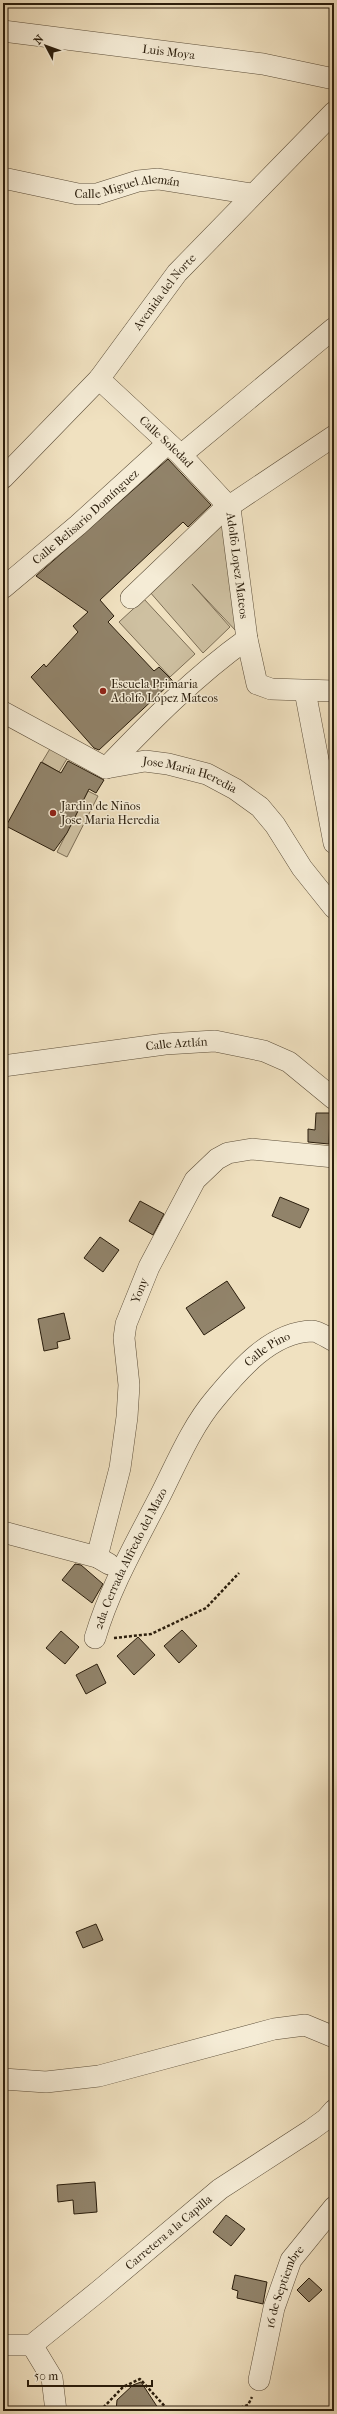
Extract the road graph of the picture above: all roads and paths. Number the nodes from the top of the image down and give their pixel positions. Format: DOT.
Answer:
graph roads {
  1 [pos="3,31"];
  2 [pos="334,79"];
  3 [pos="334,112"];
  4 [pos="3,178"];
  5 [pos="252,194"];
  6 [pos="334,328"];
  7 [pos="99,379"];
  8 [pos="334,436"];
  9 [pos="174,450"];
  10 [pos="3,478"];
  11 [pos="230,508"];
  12 [pos="3,588"];
  13 [pos="131,598"];
  14 [pos="247,639"];
  15 [pos="334,690"];
  16 [pos="305,691"];
  17 [pos="3,712"];
  18 [pos="106,768"];
  19 [pos="334,843"];
  20 [pos="334,908"];
  21 [pos="3,1066"];
  22 [pos="334,1099"];
  23 [pos="334,1157"];
  24 [pos="334,1341"];
  25 [pos="214,1400"];
  26 [pos="3,1532"];
  27 [pos="97,1557"];
  28 [pos="122,1570"];
  29 [pos="239,1572"];
  30 [pos="96,1638"];
  31 [pos="334,2037"];
  32 [pos="3,2079"];
  33 [pos="334,2110"];
  34 [pos="334,2207"];
  35 [pos="3,2345"];
  36 [pos="32,2345"];
  37 [pos="259,2380"];
  38 [pos="56,2411"];
  39 [pos="100,2411"];
  40 [pos="169,2411"];
  41 [pos="231,2411"];
  1 -- 2 [label="street, Luis Moya"];
  3 -- 5 [label="street, Avenida del Norte"];
  4 -- 5 [label="street, Calle Miguel Alemán"];
  5 -- 7 [label="street, Avenida del Norte"];
  6 -- 9 [label="street, Calle Belisario Domínguez"];
  7 -- 9 [label="street, Calle Soledad"];
  7 -- 10 [label="street, Avenida del Norte"];
  8 -- 11 [label="street, Adolfo Lopez Mateos"];
  9 -- 11 [label="street, Calle Soledad"];
  9 -- 12 [label="street, Calle Belisario Domínguez"];
  11 -- 13 [label="street"];
  11 -- 14 [label="street, Adolfo Lopez Mateos"];
  14 -- 16 [label="street, Adolfo Lopez Mateos"];
  14 -- 18 [label="street"];
  15 -- 16 [label="street"];
  16 -- 19 [label="street"];
  17 -- 18 [label="street"];
  18 -- 20 [label="street, Jose Maria Heredia"];
  21 -- 22 [label="street, Calle Aztlán"];
  23 -- 27 [label="street, Yony"];
  24 -- 25 [label="street, Calle Pino"];
  25 -- 28 [label="street, 2da. Cerrada Alfredo del Mazo"];
  26 -- 27 [label="street"];
  27 -- 28 [label="street"];
  28 -- 30 [label="street, 2da. Cerrada Alfredo del Mazo"];
  29 -- 30 [label="path, 2da. Cerrada Alfredo del Mazo"];
  31 -- 32 [label="street"];
  33 -- 36 [label="street, Carretera a la Capilla"];
  34 -- 37 [label="street, 16 de Septiembre"];
  35 -- 36 [label="street"];
  36 -- 38 [label="street"];
  37 -- 41 [label="path"];
  39 -- 40 [label="path"];
}
